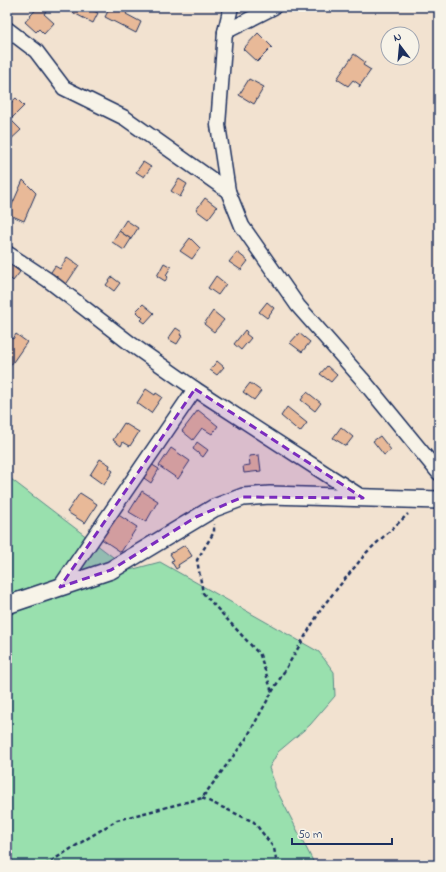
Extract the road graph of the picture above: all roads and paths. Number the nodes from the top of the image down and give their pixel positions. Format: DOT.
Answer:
graph roads {
  1 [pos="232,7"];
  2 [pos="274,7"];
  3 [pos="7,29"];
  4 [pos="225,32"];
  5 [pos="228,191"];
  6 [pos="7,253"];
  7 [pos="195,388"];
  8 [pos="439,473"];
  9 [pos="364,498"];
  10 [pos="416,500"];
  11 [pos="439,500"];
  12 [pos="214,508"];
  13 [pos="60,587"];
  14 [pos="7,605"];
  15 [pos="272,692"];
  16 [pos="202,798"];
  17 [pos="45,865"];
  18 [pos="277,865"];
  1 -- 4 [label="street"];
  2 -- 4 [label="street"];
  3 -- 5 [label="street"];
  4 -- 5 [label="street"];
  5 -- 8 [label="street"];
  6 -- 7 [label="street"];
  7 -- 9 [label="street"];
  7 -- 13 [label="street"];
  9 -- 10 [label="street"];
  9 -- 12 [label="street"];
  10 -- 11 [label="street"];
  10 -- 15 [label="path"];
  12 -- 13 [label="street"];
  12 -- 15 [label="path"];
  13 -- 14 [label="street"];
  15 -- 16 [label="path"];
  16 -- 17 [label="path"];
  16 -- 18 [label="path"];
}
